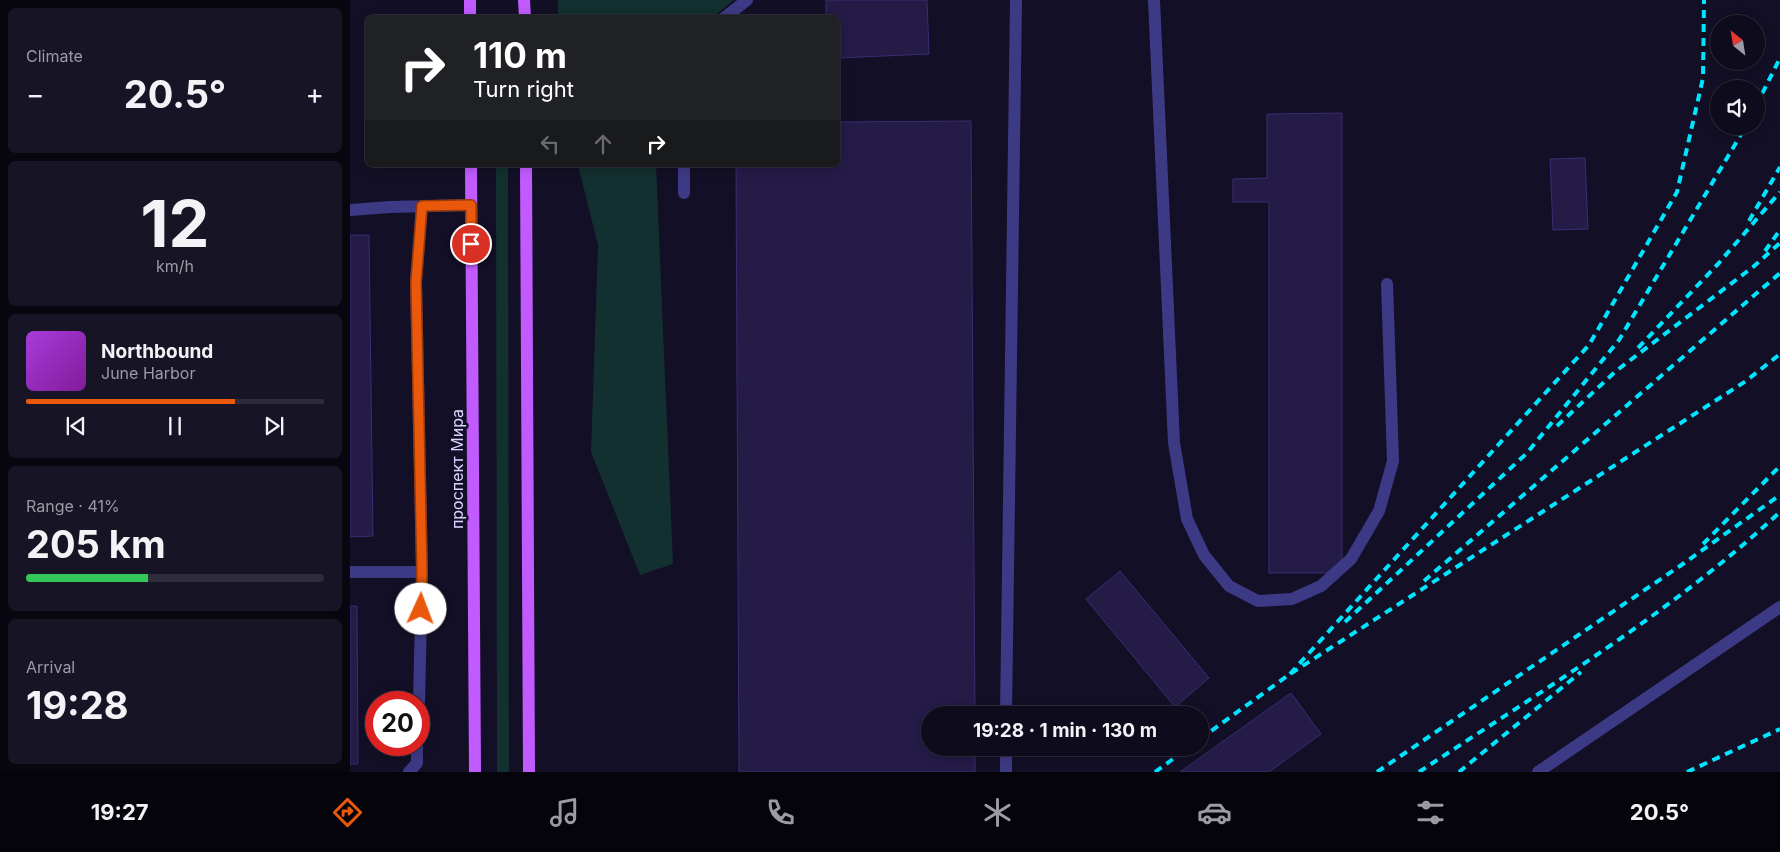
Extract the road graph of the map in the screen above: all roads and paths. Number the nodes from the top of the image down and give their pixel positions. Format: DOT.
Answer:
graph roads {
  1 [pos="470,0"];
  2 [pos="524,0"];
  3 [pos="747,0"];
  4 [pos="1016,0"];
  5 [pos="1154,0"];
  6 [pos="470,15"];
  7 [pos="524,15"];
  8 [pos="728,15"];
  9 [pos="471,167"];
  10 [pos="526,167"];
  11 [pos="684,167"];
  12 [pos="684,193"];
  13 [pos="471,205"];
  14 [pos="422,206"];
  15 [pos="350,210"];
  16 [pos="1387,284"];
  17 [pos="350,572"];
  18 [pos="422,572"];
  19 [pos="1780,607"];
  20 [pos="419,691"];
  21 [pos="1006,706"];
  22 [pos="417,756"];
  23 [pos="1006,756"];
  24 [pos="409,772"];
  25 [pos="475,772"];
  26 [pos="529,772"];
  27 [pos="1006,772"];
  28 [pos="1538,772"];
  1 -- 6 [label="main road"];
  2 -- 7 [label="main road"];
  3 -- 8 [label="lane"];
  4 -- 21 [label="lane"];
  5 -- 16 [label="lane"];
  9 -- 13 [label="main road, проспект Мира"];
  10 -- 26 [label="main road"];
  11 -- 12 [label="lane"];
  13 -- 14 [label="lane"];
  13 -- 25 [label="main road, проспект Мира"];
  14 -- 15 [label="lane"];
  14 -- 18 [label="lane"];
  17 -- 18 [label="lane"];
  18 -- 20 [label="lane"];
  19 -- 28 [label="lane"];
  22 -- 24 [label="lane"];
  23 -- 27 [label="lane"];
}
